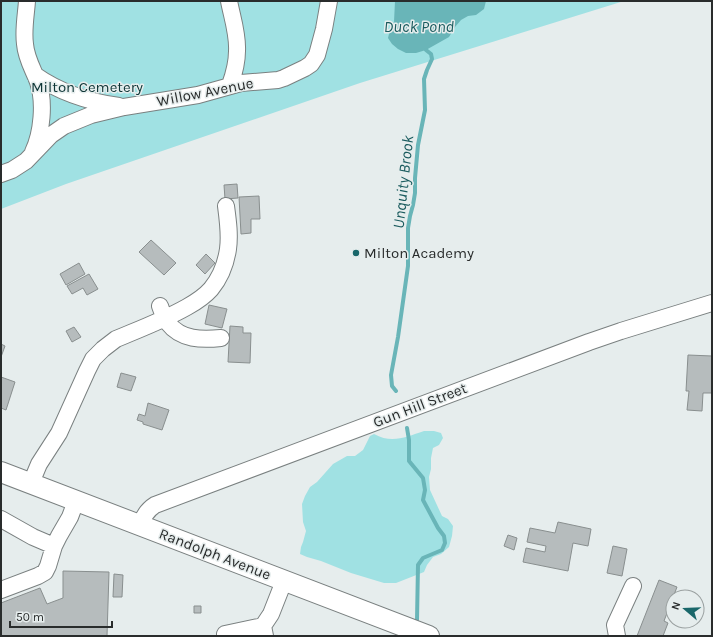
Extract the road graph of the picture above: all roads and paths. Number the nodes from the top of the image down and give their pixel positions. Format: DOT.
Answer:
graph roads {
  1 [pos="27,1"];
  2 [pos="40,1"];
  3 [pos="229,1"];
  4 [pos="329,1"];
  5 [pos="24,25"];
  6 [pos="35,75"];
  7 [pos="230,85"];
  8 [pos="124,106"];
  9 [pos="32,155"];
  10 [pos="1,174"];
  11 [pos="226,206"];
  12 [pos="712,303"];
  13 [pos="162,312"];
  14 [pos="221,338"];
  15 [pos="1,472"];
  16 [pos="31,483"];
  17 [pos="76,501"];
  18 [pos="1,519"];
  19 [pos="140,525"];
  20 [pos="54,546"];
  21 [pos="284,581"];
  22 [pos="633,586"];
  23 [pos="1,590"];
  24 [pos="264,631"];
  25 [pos="226,636"];
  26 [pos="429,636"];
  27 [pos="617,636"];
  1 -- 5 [label="street"];
  2 -- 5 [label="street"];
  3 -- 7 [label="street"];
  4 -- 7 [label="street, Willow Avenue"];
  5 -- 6 [label="street"];
  6 -- 8 [label="street"];
  6 -- 9 [label="street"];
  7 -- 8 [label="street, Willow Avenue"];
  8 -- 9 [label="street, Willow Avenue"];
  9 -- 10 [label="street, Willow Avenue"];
  11 -- 13 [label="street"];
  12 -- 19 [label="street, Gun Hill Street"];
  13 -- 14 [label="street"];
  13 -- 16 [label="street"];
  15 -- 16 [label="main road, Randolph Avenue"];
  16 -- 17 [label="main road, Randolph Avenue"];
  17 -- 19 [label="main road, Randolph Avenue"];
  17 -- 20 [label="street"];
  18 -- 20 [label="street"];
  19 -- 21 [label="main road, Randolph Avenue"];
  20 -- 23 [label="street"];
  21 -- 24 [label="street"];
  21 -- 26 [label="main road, Randolph Avenue"];
  22 -- 27 [label="street"];
  24 -- 25 [label="street"];
}
